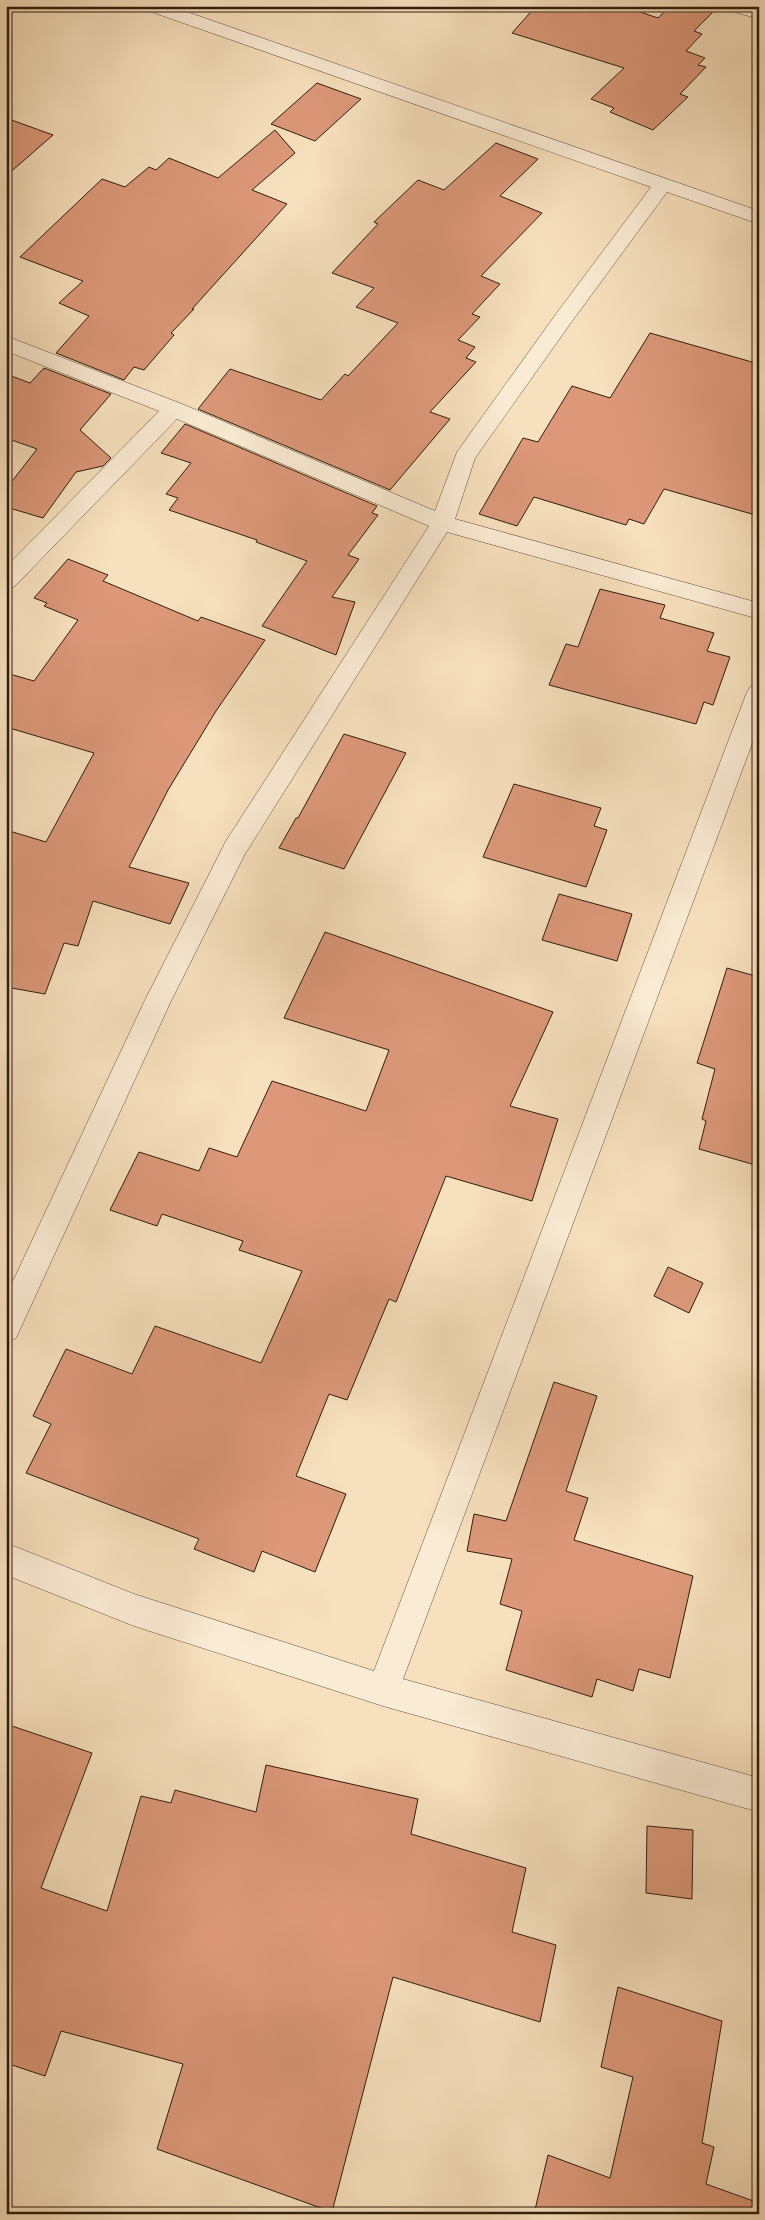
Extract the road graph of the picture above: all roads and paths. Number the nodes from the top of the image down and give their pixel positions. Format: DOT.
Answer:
graph roads {
  1 [pos="152,6"];
  2 [pos="734,6"];
  3 [pos="759,14"];
  4 [pos="663,184"];
  5 [pos="759,218"];
  6 [pos="6,343"];
  7 [pos="174,408"];
  8 [pos="442,523"];
  9 [pos="6,581"];
  10 [pos="759,611"];
  11 [pos="759,692"];
  12 [pos="6,1328"];
  13 [pos="6,1560"];
  14 [pos="383,1690"];
  15 [pos="759,1795"];
  1 -- 4 [label="street"];
  2 -- 3 [label="street"];
  4 -- 5 [label="street"];
  4 -- 8 [label="street"];
  6 -- 7 [label="street"];
  7 -- 8 [label="street"];
  7 -- 9 [label="street"];
  8 -- 10 [label="street"];
  8 -- 12 [label="street"];
  11 -- 14 [label="street"];
  13 -- 14 [label="street"];
  14 -- 15 [label="street"];
}
